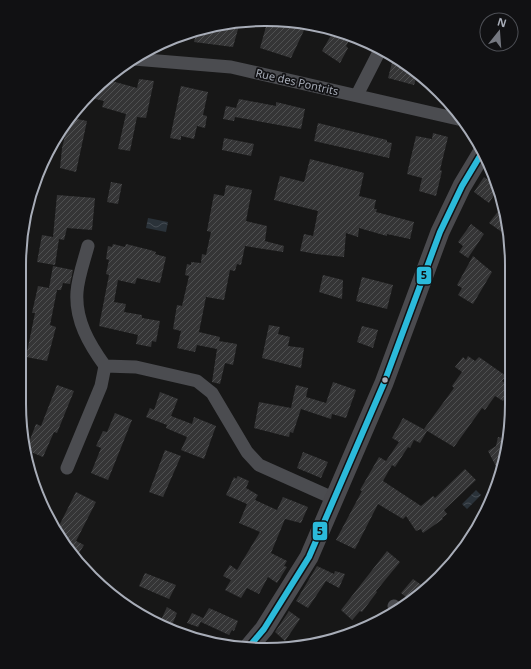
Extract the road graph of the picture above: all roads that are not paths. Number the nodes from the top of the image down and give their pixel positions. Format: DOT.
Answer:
graph roads {
  1 [pos="378,54"];
  2 [pos="143,60"];
  3 [pos="356,95"];
  4 [pos="454,118"];
  5 [pos="479,158"];
  6 [pos="88,246"];
  7 [pos="105,366"];
  8 [pos="67,468"];
  9 [pos="335,499"];
  10 [pos="256,642"];
  1 -- 3 [label="street"];
  2 -- 3 [label="street, Rue des Pontrits"];
  3 -- 4 [label="street, Rue des Pontrits"];
  5 -- 9 [label="main road"];
  6 -- 7 [label="street"];
  7 -- 8 [label="street"];
  7 -- 9 [label="street"];
  9 -- 10 [label="main road"];
}
